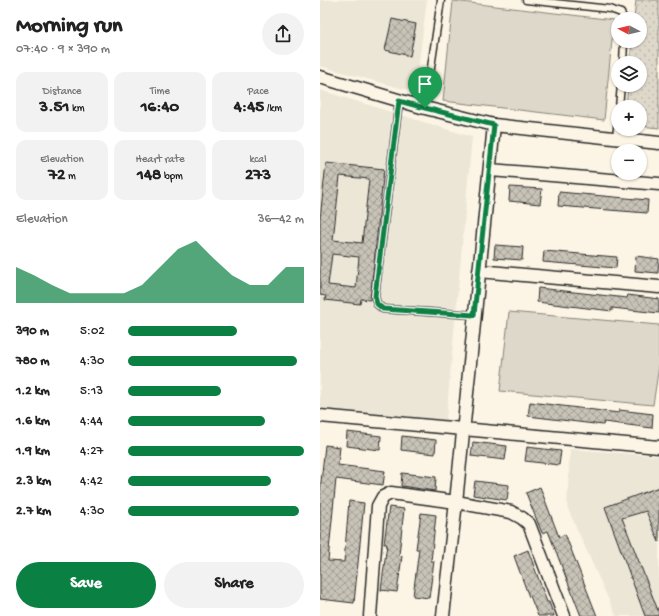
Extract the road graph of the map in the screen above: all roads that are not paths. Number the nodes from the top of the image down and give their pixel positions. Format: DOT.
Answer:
graph roads {
  1 [pos="442,0"];
  2 [pos="526,0"];
  3 [pos="615,12"];
  4 [pos="320,77"];
  5 [pos="399,101"];
  6 [pos="425,108"];
  7 [pos="494,125"];
  8 [pos="616,136"];
  9 [pos="616,139"];
  10 [pos="659,143"];
  11 [pos="490,170"];
  12 [pos="659,184"];
  13 [pos="479,271"];
  14 [pos="659,287"];
  15 [pos="474,315"];
  16 [pos="320,417"];
  17 [pos="464,430"];
  18 [pos="659,447"];
  19 [pos="456,502"];
  20 [pos="370,616"];
  21 [pos="443,616"];
  22 [pos="564,616"];
  1 -- 6 [label="lane"];
  2 -- 3 [label="lane"];
  4 -- 5 [label="street"];
  5 -- 6 [label="street"];
  5 -- 15 [label="lane"];
  6 -- 7 [label="street"];
  7 -- 9 [label="street"];
  7 -- 11 [label="street"];
  8 -- 9 [label="lane"];
  9 -- 10 [label="street"];
  11 -- 12 [label="street"];
  11 -- 13 [label="street"];
  13 -- 14 [label="street"];
  13 -- 15 [label="street"];
  15 -- 17 [label="street"];
  16 -- 17 [label="street"];
  17 -- 18 [label="street"];
  17 -- 19 [label="street"];
  19 -- 20 [label="street"];
  19 -- 21 [label="street"];
  19 -- 22 [label="street"];
}
